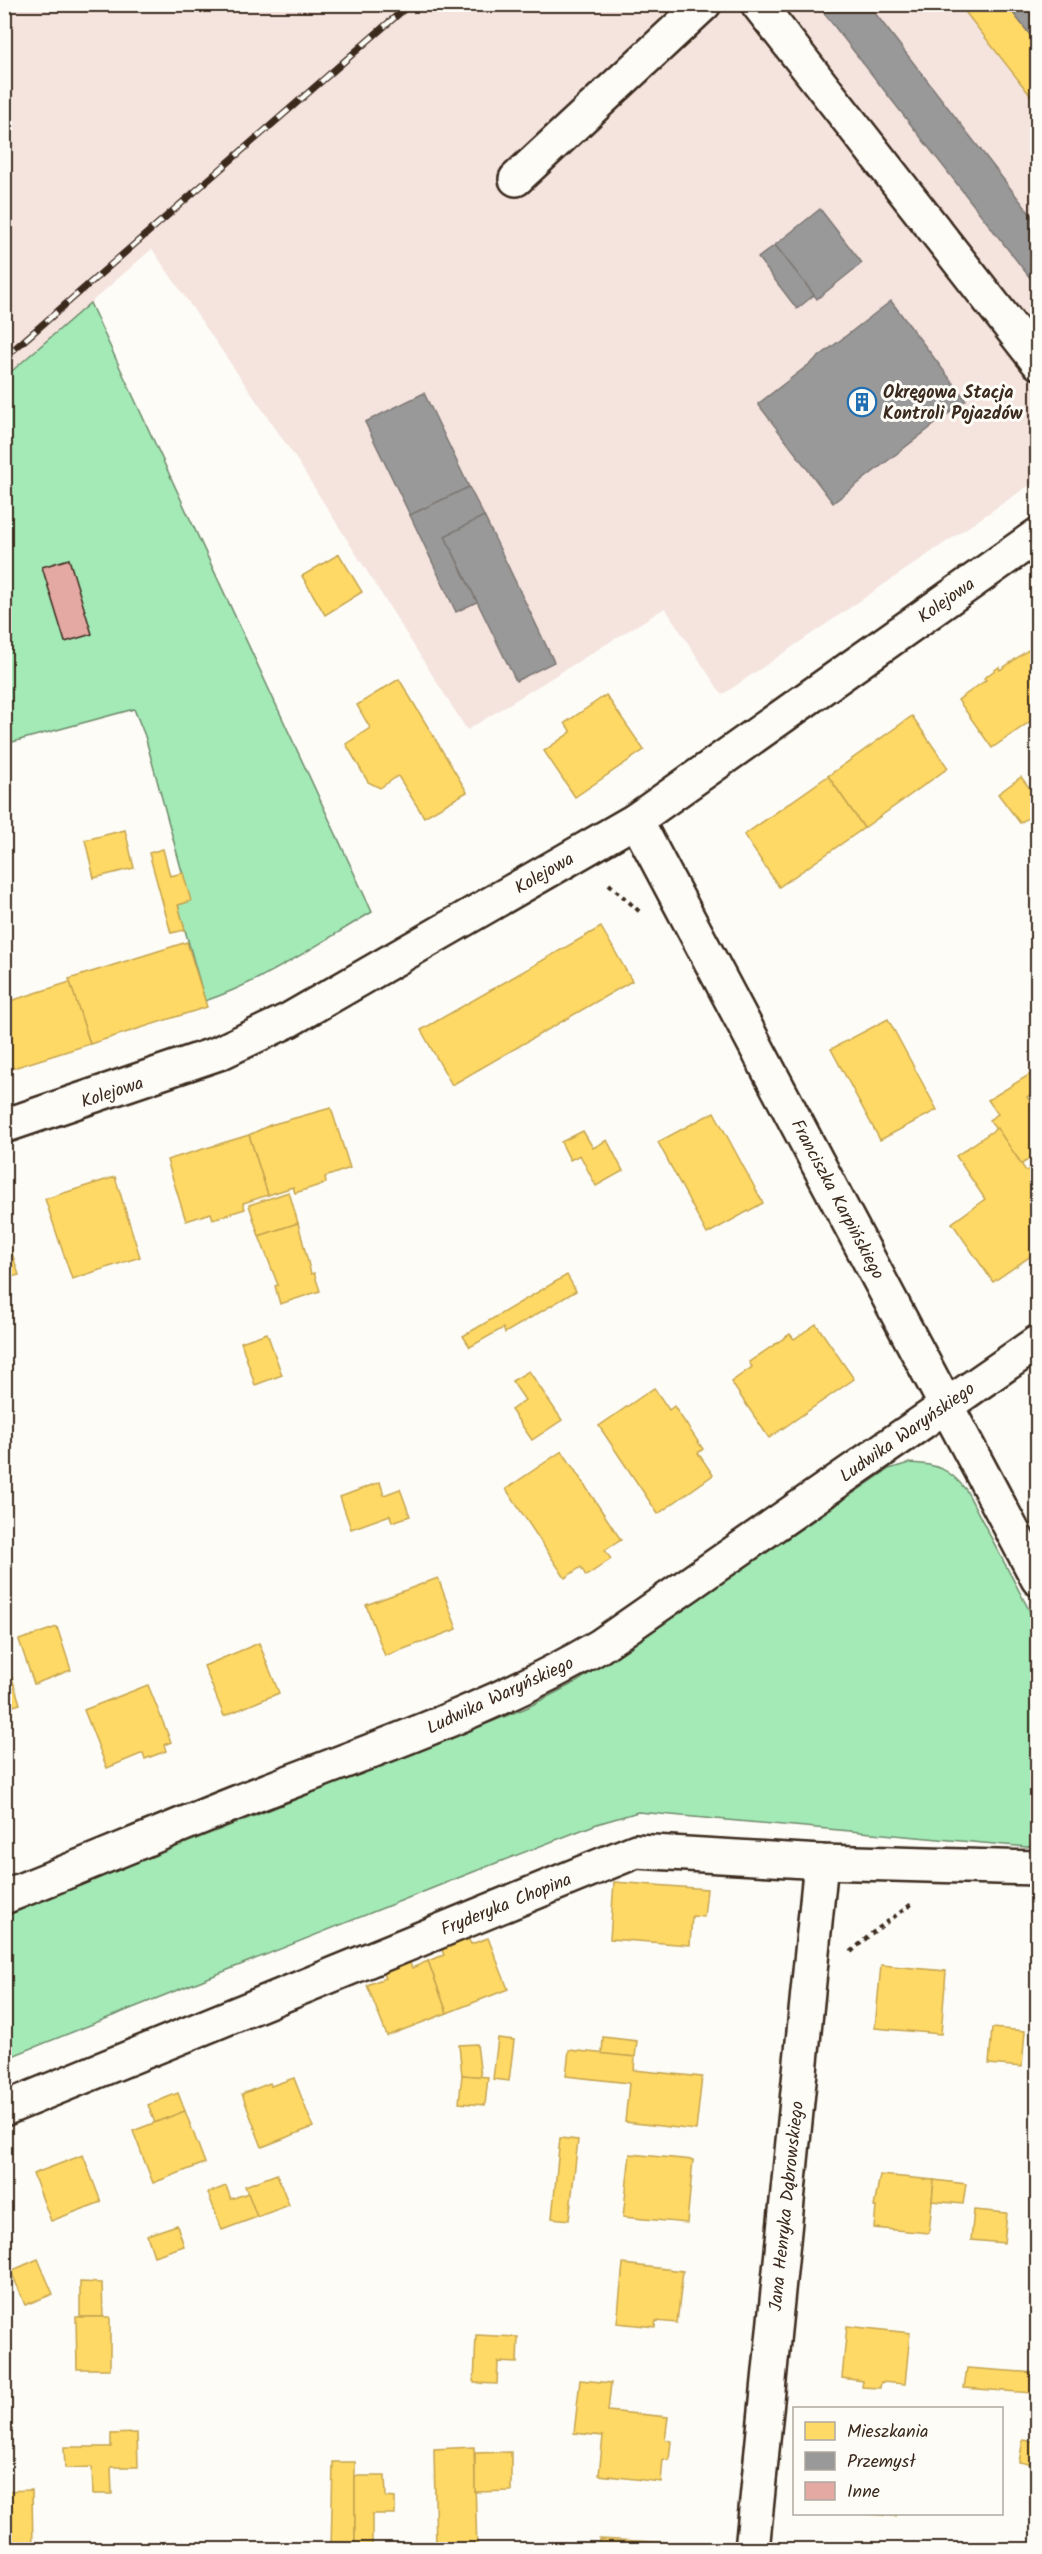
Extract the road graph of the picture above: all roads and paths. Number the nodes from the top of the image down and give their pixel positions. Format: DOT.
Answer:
graph roads {
  1 [pos="704,4"];
  2 [pos="758,4"];
  3 [pos="516,178"];
  4 [pos="1038,362"];
  5 [pos="1038,535"];
  6 [pos="636,820"];
  7 [pos="4,1126"];
  8 [pos="1038,1342"];
  9 [pos="946,1405"];
  10 [pos="1038,1579"];
  11 [pos="821,1862"];
  12 [pos="1038,1868"];
  13 [pos="922,1896"];
  14 [pos="4,1897"];
  15 [pos="847,1956"];
  16 [pos="4,2109"];
  17 [pos="752,2550"];
  1 -- 3 [label="street"];
  2 -- 4 [label="street"];
  5 -- 6 [label="street, Kolejowa"];
  6 -- 7 [label="street, Kolejowa"];
  6 -- 9 [label="street, Franciszka Karpińskiego"];
  8 -- 9 [label="street, Ludwika Waryńskiego"];
  9 -- 10 [label="street, Franciszka Karpińskiego"];
  9 -- 14 [label="street, Ludwika Waryńskiego"];
  11 -- 12 [label="street, Fryderyka Chopina"];
  11 -- 16 [label="street, Fryderyka Chopina"];
  11 -- 17 [label="street, Jana Henryka Dąbrowskiego"];
  13 -- 15 [label="path"];
}
